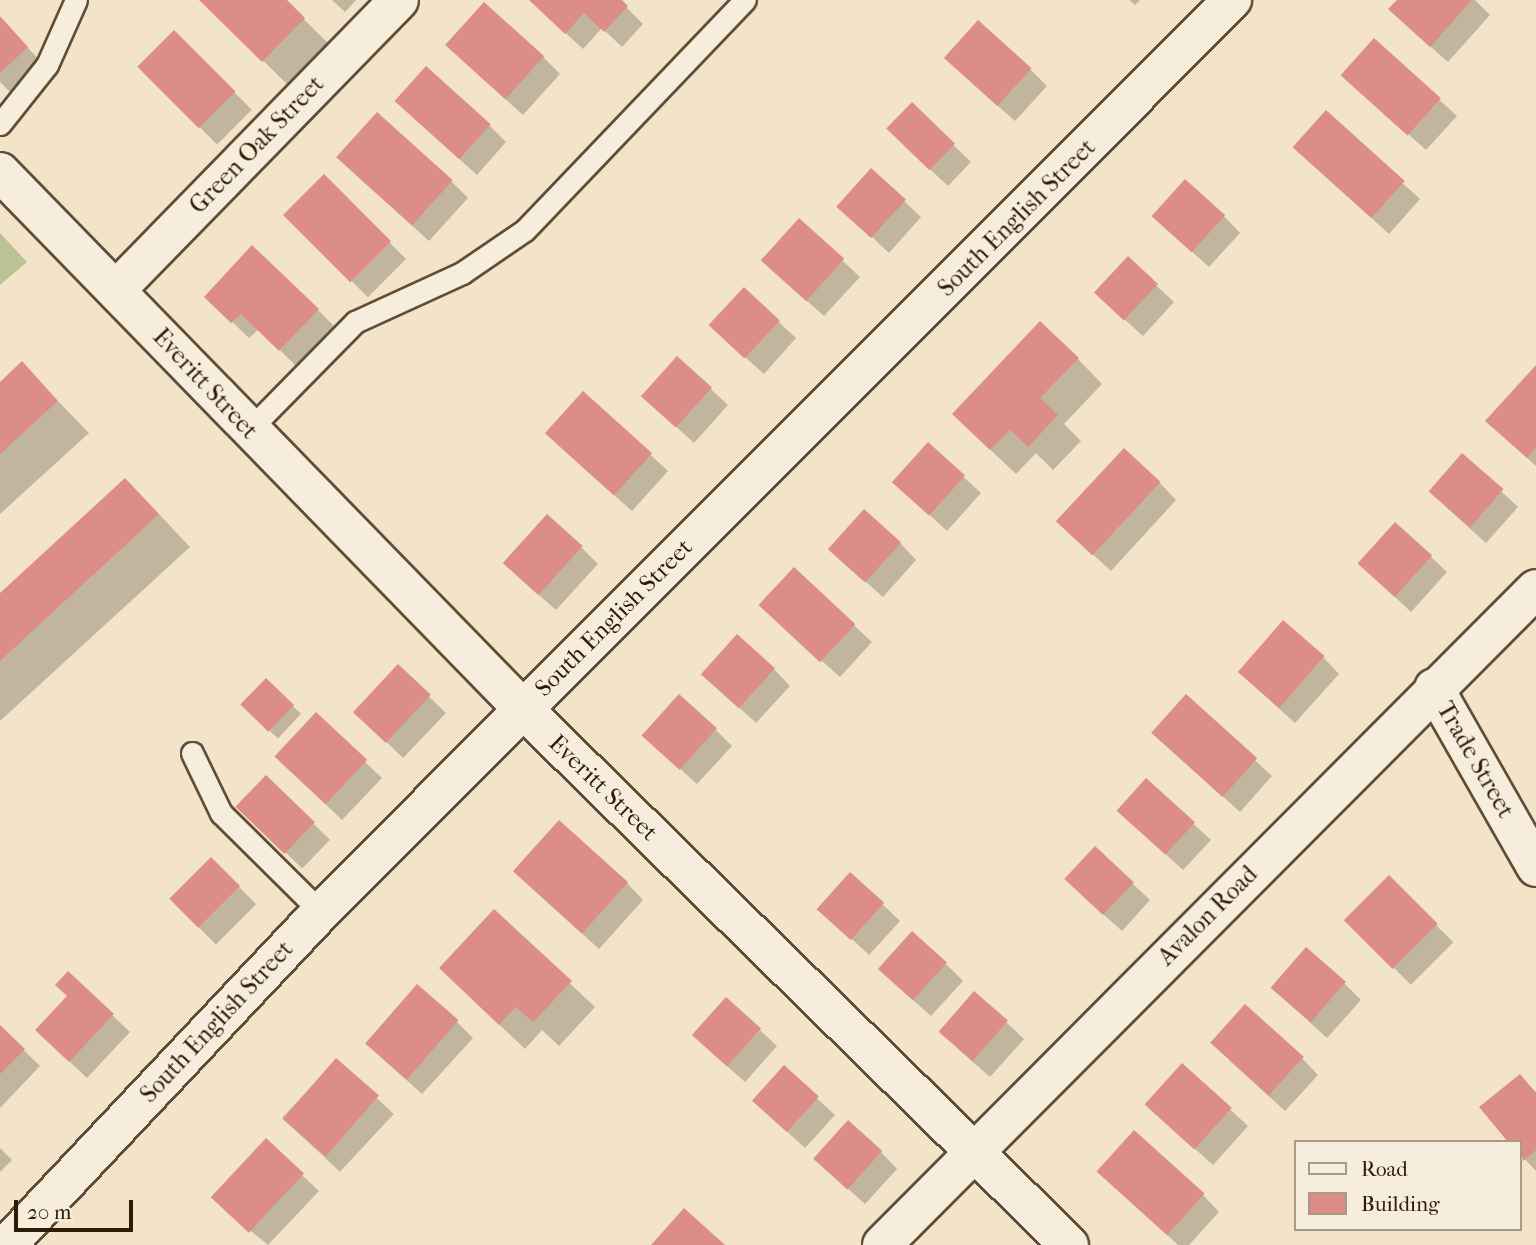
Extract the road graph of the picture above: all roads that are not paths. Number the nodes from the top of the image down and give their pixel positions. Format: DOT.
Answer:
graph roads {
  1 [pos="76,0"];
  2 [pos="399,0"];
  3 [pos="745,0"];
  4 [pos="1232,0"];
  5 [pos="0,124"];
  6 [pos="0,172"];
  7 [pos="116,290"];
  8 [pos="248,430"];
  9 [pos="1536,589"];
  10 [pos="1434,688"];
  11 [pos="523,709"];
  12 [pos="192,753"];
  13 [pos="1536,867"];
  14 [pos="321,912"];
  15 [pos="974,1152"];
  16 [pos="7,1245"];
  17 [pos="882,1245"];
  18 [pos="1069,1245"];
  1 -- 5 [label="lane"];
  2 -- 7 [label="street, Green Oak Street"];
  3 -- 8 [label="lane"];
  4 -- 11 [label="street, South English Street"];
  6 -- 7 [label="street, Everitt Street"];
  7 -- 8 [label="street, Everitt Street"];
  8 -- 11 [label="street, Everitt Street"];
  9 -- 10 [label="street, Avalon Road"];
  10 -- 13 [label="street, Trade Street"];
  10 -- 15 [label="street, Avalon Road"];
  11 -- 14 [label="street, South English Street"];
  11 -- 15 [label="street, Everitt Street"];
  12 -- 14 [label="lane"];
  14 -- 16 [label="street, South English Street"];
  15 -- 17 [label="street, Avalon Road"];
  15 -- 18 [label="street, Everitt Street"];
}
